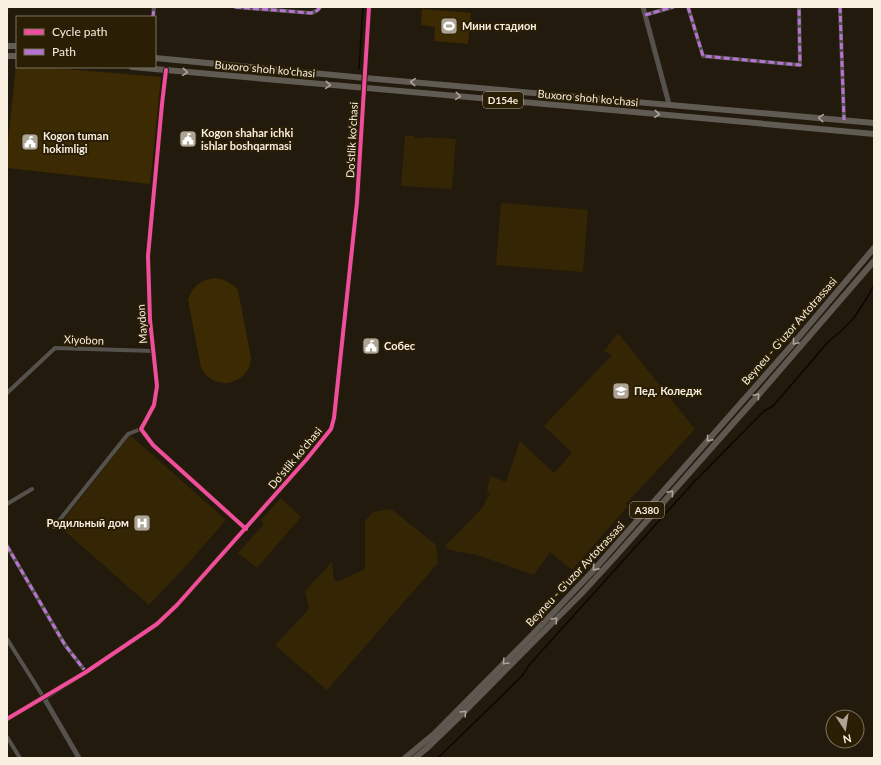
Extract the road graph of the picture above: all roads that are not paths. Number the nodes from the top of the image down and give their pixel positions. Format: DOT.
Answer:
graph roads {
  1 [pos="236,7"];
  2 [pos="320,7"];
  3 [pos="369,7"];
  4 [pos="643,7"];
  5 [pos="674,7"];
  6 [pos="688,7"];
  7 [pos="799,7"];
  8 [pos="840,7"];
  9 [pos="645,14"];
  10 [pos="156,58"];
  11 [pos="167,59"];
  12 [pos="143,68"];
  13 [pos="166,70"];
  14 [pos="365,78"];
  15 [pos="364,88"];
  16 [pos="669,104"];
  17 [pos="844,120"];
  18 [pos="874,123"];
  19 [pos="874,134"];
  20 [pos="874,248"];
  21 [pos="874,261"];
  22 [pos="154,351"];
  23 [pos="7,393"];
  24 [pos="140,429"];
  25 [pos="32,489"];
  26 [pos="7,504"];
  27 [pos="54,526"];
  28 [pos="246,529"];
  29 [pos="7,546"];
  30 [pos="7,639"];
  31 [pos="86,672"];
  32 [pos="44,698"];
  33 [pos="7,719"];
  34 [pos="7,737"];
  35 [pos="20,758"];
  36 [pos="79,758"];
  37 [pos="405,758"];
  38 [pos="415,758"];
  1 -- 2 [label="street"];
  3 -- 14 [label="street, Do‘stlik ko‘chasi"];
  4 -- 9 [label="street"];
  5 -- 9 [label="street"];
  6 -- 7 [label="street"];
  8 -- 17 [label="street"];
  9 -- 16 [label="street"];
  10 -- 11 [label="main road, Buxoro shoh ko'chasi / D154e"];
  11 -- 13 [label="main road"];
  11 -- 14 [label="main road, Buxoro shoh ko'chasi / D154e"];
  12 -- 13 [label="main road, Buxoro shoh ko'chasi / D154e"];
  13 -- 15 [label="main road, Buxoro shoh ko'chasi / D154e, one-way"];
  13 -- 22 [label="street, Maydon"];
  14 -- 15 [label="street, Do‘stlik ko‘chasi"];
  16 -- 14 [label="main road, Buxoro shoh ko'chasi / D154e, one-way"];
  15 -- 19 [label="main road, Buxoro shoh ko'chasi / D154e, one-way"];
  15 -- 28 [label="street, Do‘stlik ko‘chasi"];
  17 -- 16 [label="main road, Buxoro shoh ko'chasi / D154e, one-way"];
  17 -- 18 [label="main road, Buxoro shoh ko'chasi / D154e"];
  20 -- 37 [label="highway, Beyneu - G'uzor Avtotrassasi / A380, one-way"];
  38 -- 21 [label="highway, Beyneu - G'uzor Avtotrassasi / A380, one-way"];
  22 -- 23 [label="street, Xiyobon"];
  22 -- 24 [label="street, Maydon"];
  24 -- 27 [label="street"];
  24 -- 28 [label="street"];
  25 -- 26 [label="street"];
  28 -- 31 [label="street, Do‘stlik ko‘chasi"];
  29 -- 31 [label="street"];
  30 -- 32 [label="street"];
  31 -- 32 [label="street, Do‘stlik ko‘chasi"];
  32 -- 33 [label="street"];
  32 -- 36 [label="street"];
  34 -- 35 [label="street"];
}
